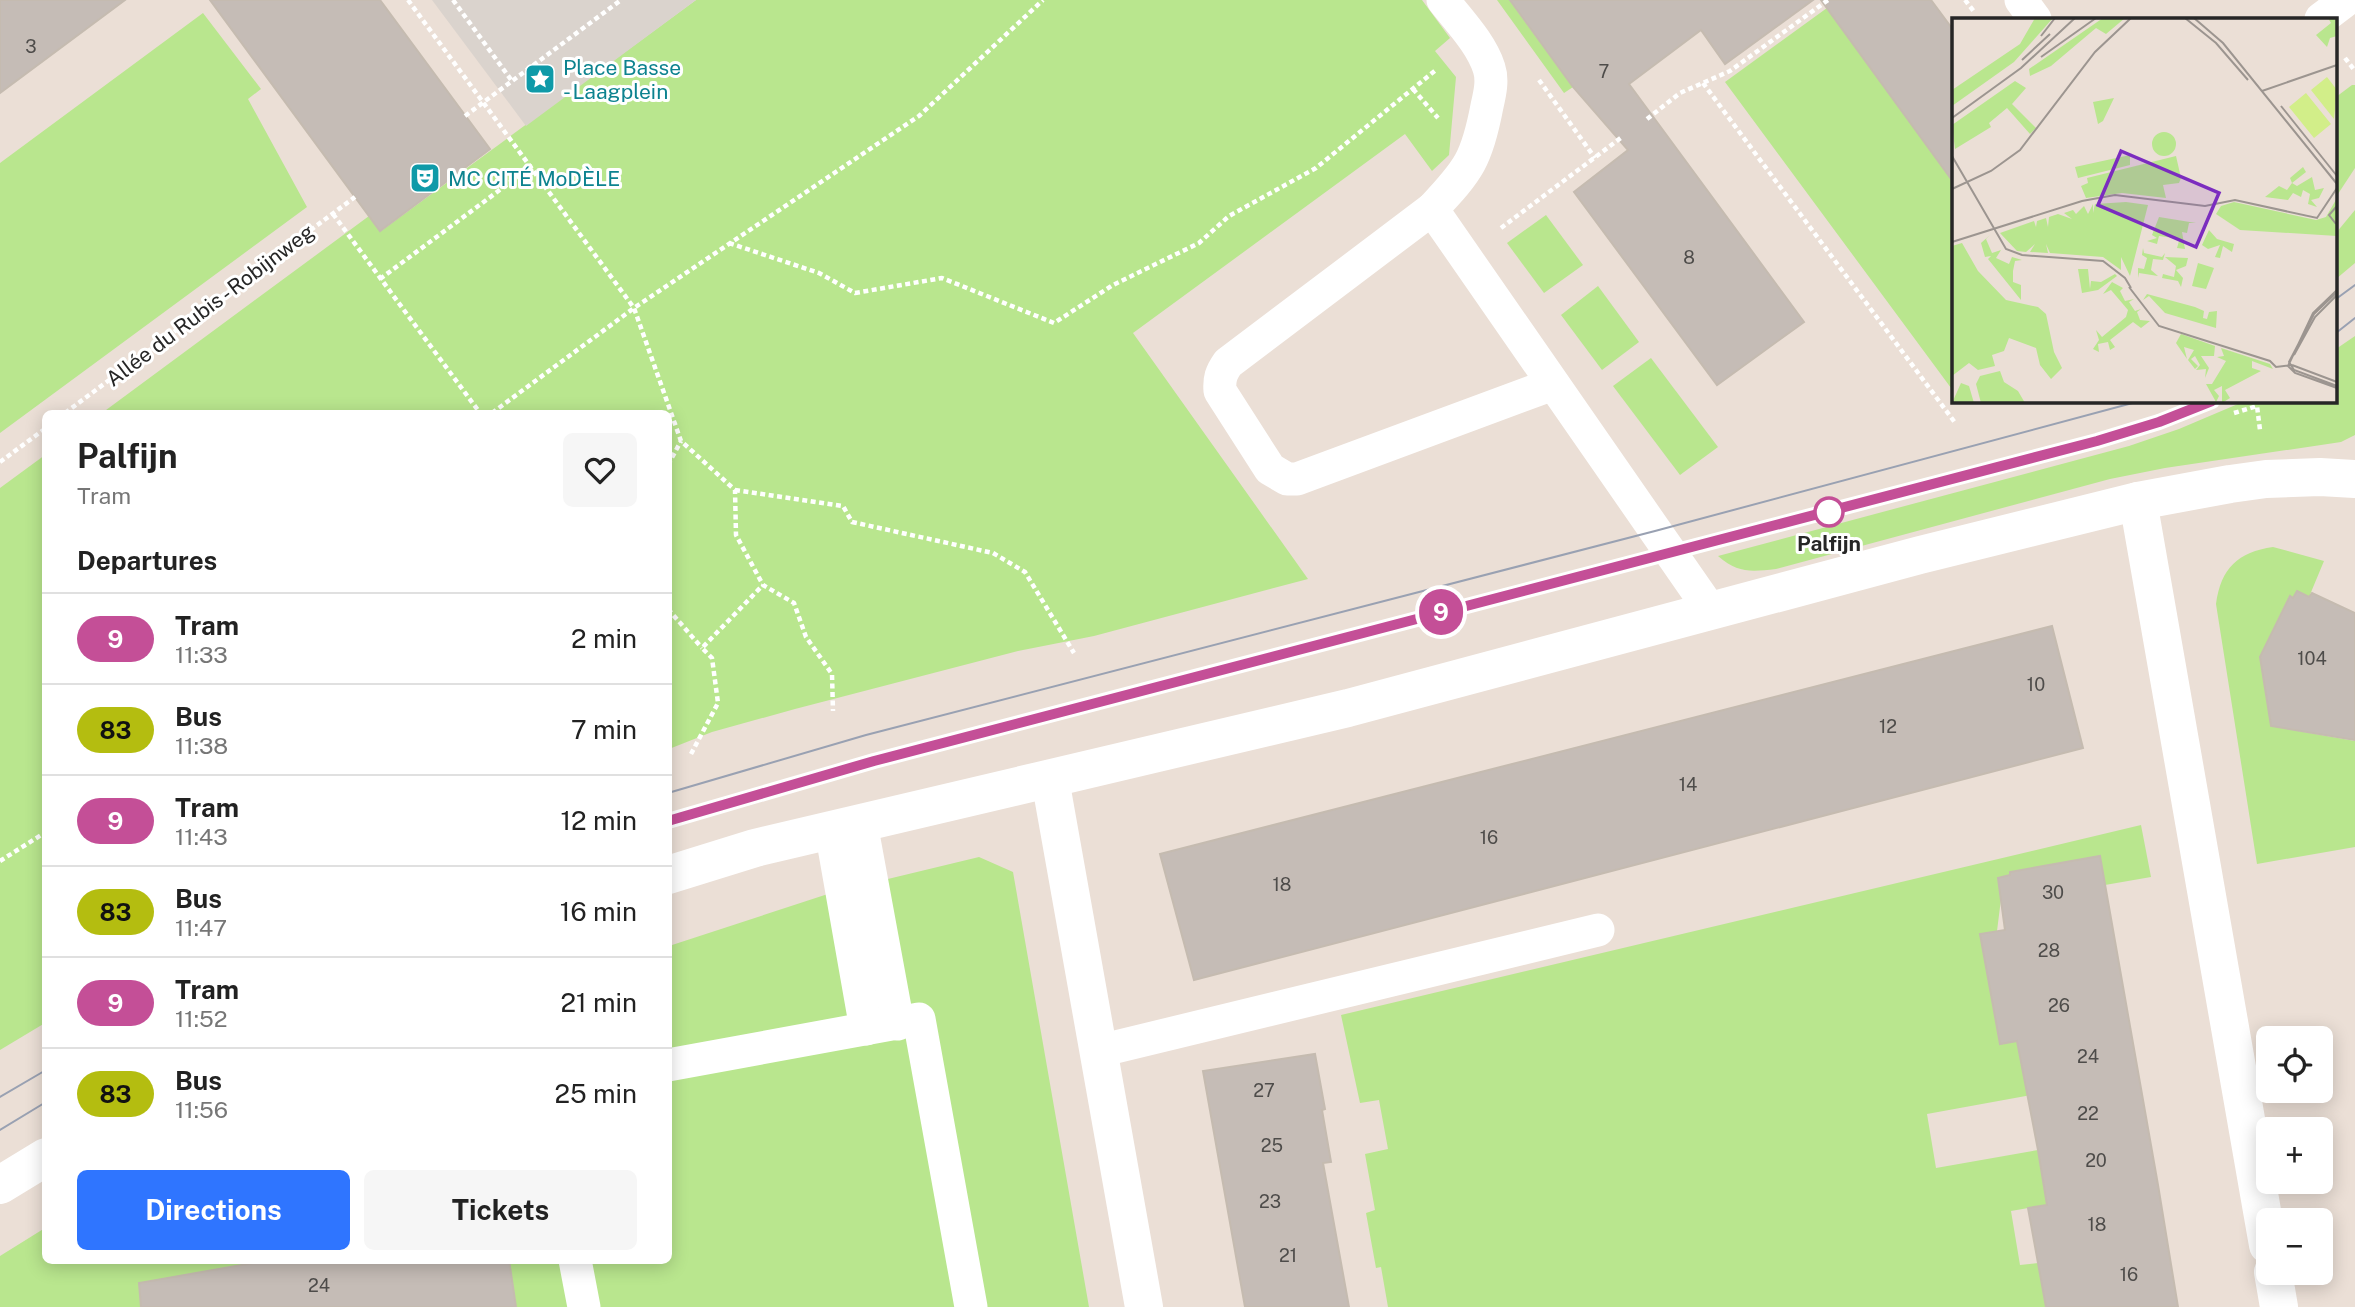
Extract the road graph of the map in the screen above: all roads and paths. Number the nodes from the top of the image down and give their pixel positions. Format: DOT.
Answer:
graph roads {
  1 [pos="408,0"];
  2 [pos="453,0"];
  3 [pos="621,0"];
  4 [pos="1043,0"];
  5 [pos="1443,0"];
  6 [pos="1828,0"];
  7 [pos="1965,0"];
  8 [pos="2021,0"];
  9 [pos="2346,0"];
  10 [pos="1978,18"];
  11 [pos="2034,18"];
  12 [pos="2322,18"];
  13 [pos="1534,73"];
  14 [pos="1427,78"];
  15 [pos="513,81"];
  16 [pos="1703,83"];
  17 [pos="1413,89"];
  18 [pos="484,103"];
  19 [pos="1426,103"];
  20 [pos="465,116"];
  21 [pos="1647,118"];
  22 [pos="1622,137"];
  23 [pos="1595,158"];
  24 [pos="532,166"];
  25 [pos="355,197"];
  26 [pos="1432,209"];
  27 [pos="333,214"];
  28 [pos="729,243"];
  29 [pos="1464,256"];
  30 [pos="380,279"];
  31 [pos="634,308"];
  32 [pos="1553,384"];
  33 [pos="69,410"];
  34 [pos="478,410"];
  35 [pos="496,410"];
  36 [pos="670,410"];
  37 [pos="2234,413"];
  38 [pos="672,416"];
  39 [pos="1956,424"];
  40 [pos="42,431"];
  41 [pos="2261,434"];
  42 [pos="681,441"];
  43 [pos="672,458"];
  44 [pos="0,462"];
  45 [pos="2355,479"];
  46 [pos="736,490"];
  47 [pos="2138,501"];
  48 [pos="763,585"];
  49 [pos="1711,611"];
  50 [pos="672,614"];
  51 [pos="702,648"];
  52 [pos="1074,653"];
  53 [pos="833,711"];
  54 [pos="691,754"];
  55 [pos="1050,779"];
  56 [pos="846,827"];
  57 [pos="42,835"];
  58 [pos="0,861"];
  59 [pos="672,874"];
  60 [pos="1598,930"];
  61 [pos="898,1024"];
  62 [pos="866,1029"];
  63 [pos="1099,1051"];
  64 [pos="672,1064"];
  65 [pos="42,1159"];
  66 [pos="0,1185"];
  67 [pos="2262,1208"];
  68 [pos="576,1264"];
  69 [pos="2275,1285"];
  70 [pos="584,1307"];
  71 [pos="971,1307"];
  72 [pos="1144,1307"];
  73 [pos="2279,1307"];
  1 -- 18 [label="path"];
  2 -- 15 [label="path"];
  3 -- 15 [label="path"];
  4 -- 28 [label="path"];
  5 -- 26 [label="lane"];
  6 -- 16 [label="path"];
  7 -- 10 [label="path"];
  8 -- 11 [label="lane"];
  9 -- 12 [label="lane"];
  13 -- 23 [label="path"];
  14 -- 17 [label="path"];
  15 -- 18 [label="path"];
  16 -- 21 [label="path"];
  16 -- 39 [label="path"];
  17 -- 19 [label="path"];
  17 -- 28 [label="path"];
  18 -- 20 [label="path"];
  18 -- 24 [label="path"];
  22 -- 23 [label="path"];
  23 -- 29 [label="path"];
  24 -- 30 [label="path"];
  24 -- 31 [label="path"];
  25 -- 27 [label="path, Allée du Rubis - Robijnweg"];
  26 -- 29 [label="lane"];
  26 -- 32 [label="lane"];
  27 -- 30 [label="path"];
  27 -- 33 [label="path, Allée du Rubis - Robijnweg"];
  28 -- 31 [label="path"];
  29 -- 32 [label="lane"];
  30 -- 34 [label="path"];
  31 -- 35 [label="path"];
  31 -- 36 [label="path"];
  32 -- 49 [label="lane"];
  37 -- 41 [label="path"];
  38 -- 42 [label="path"];
  40 -- 44 [label="path"];
  42 -- 43 [label="path"];
  42 -- 46 [label="path"];
  45 -- 47 [label="street"];
  46 -- 48 [label="path"];
  46 -- 52 [label="path"];
  47 -- 49 [label="street"];
  47 -- 67 [label="street"];
  48 -- 51 [label="path"];
  48 -- 53 [label="path"];
  49 -- 55 [label="street"];
  50 -- 51 [label="path"];
  51 -- 54 [label="path"];
  55 -- 56 [label="street"];
  55 -- 63 [label="street"];
  56 -- 59 [label="street"];
  56 -- 61 [label="lane"];
  56 -- 62 [label="lane"];
  57 -- 58 [label="path"];
  60 -- 63 [label="lane"];
  61 -- 62 [label="lane"];
  61 -- 71 [label="lane"];
  62 -- 64 [label="lane"];
  63 -- 72 [label="street"];
  65 -- 66 [label="street"];
  68 -- 70 [label="lane"];
  69 -- 73 [label="street"];
}
